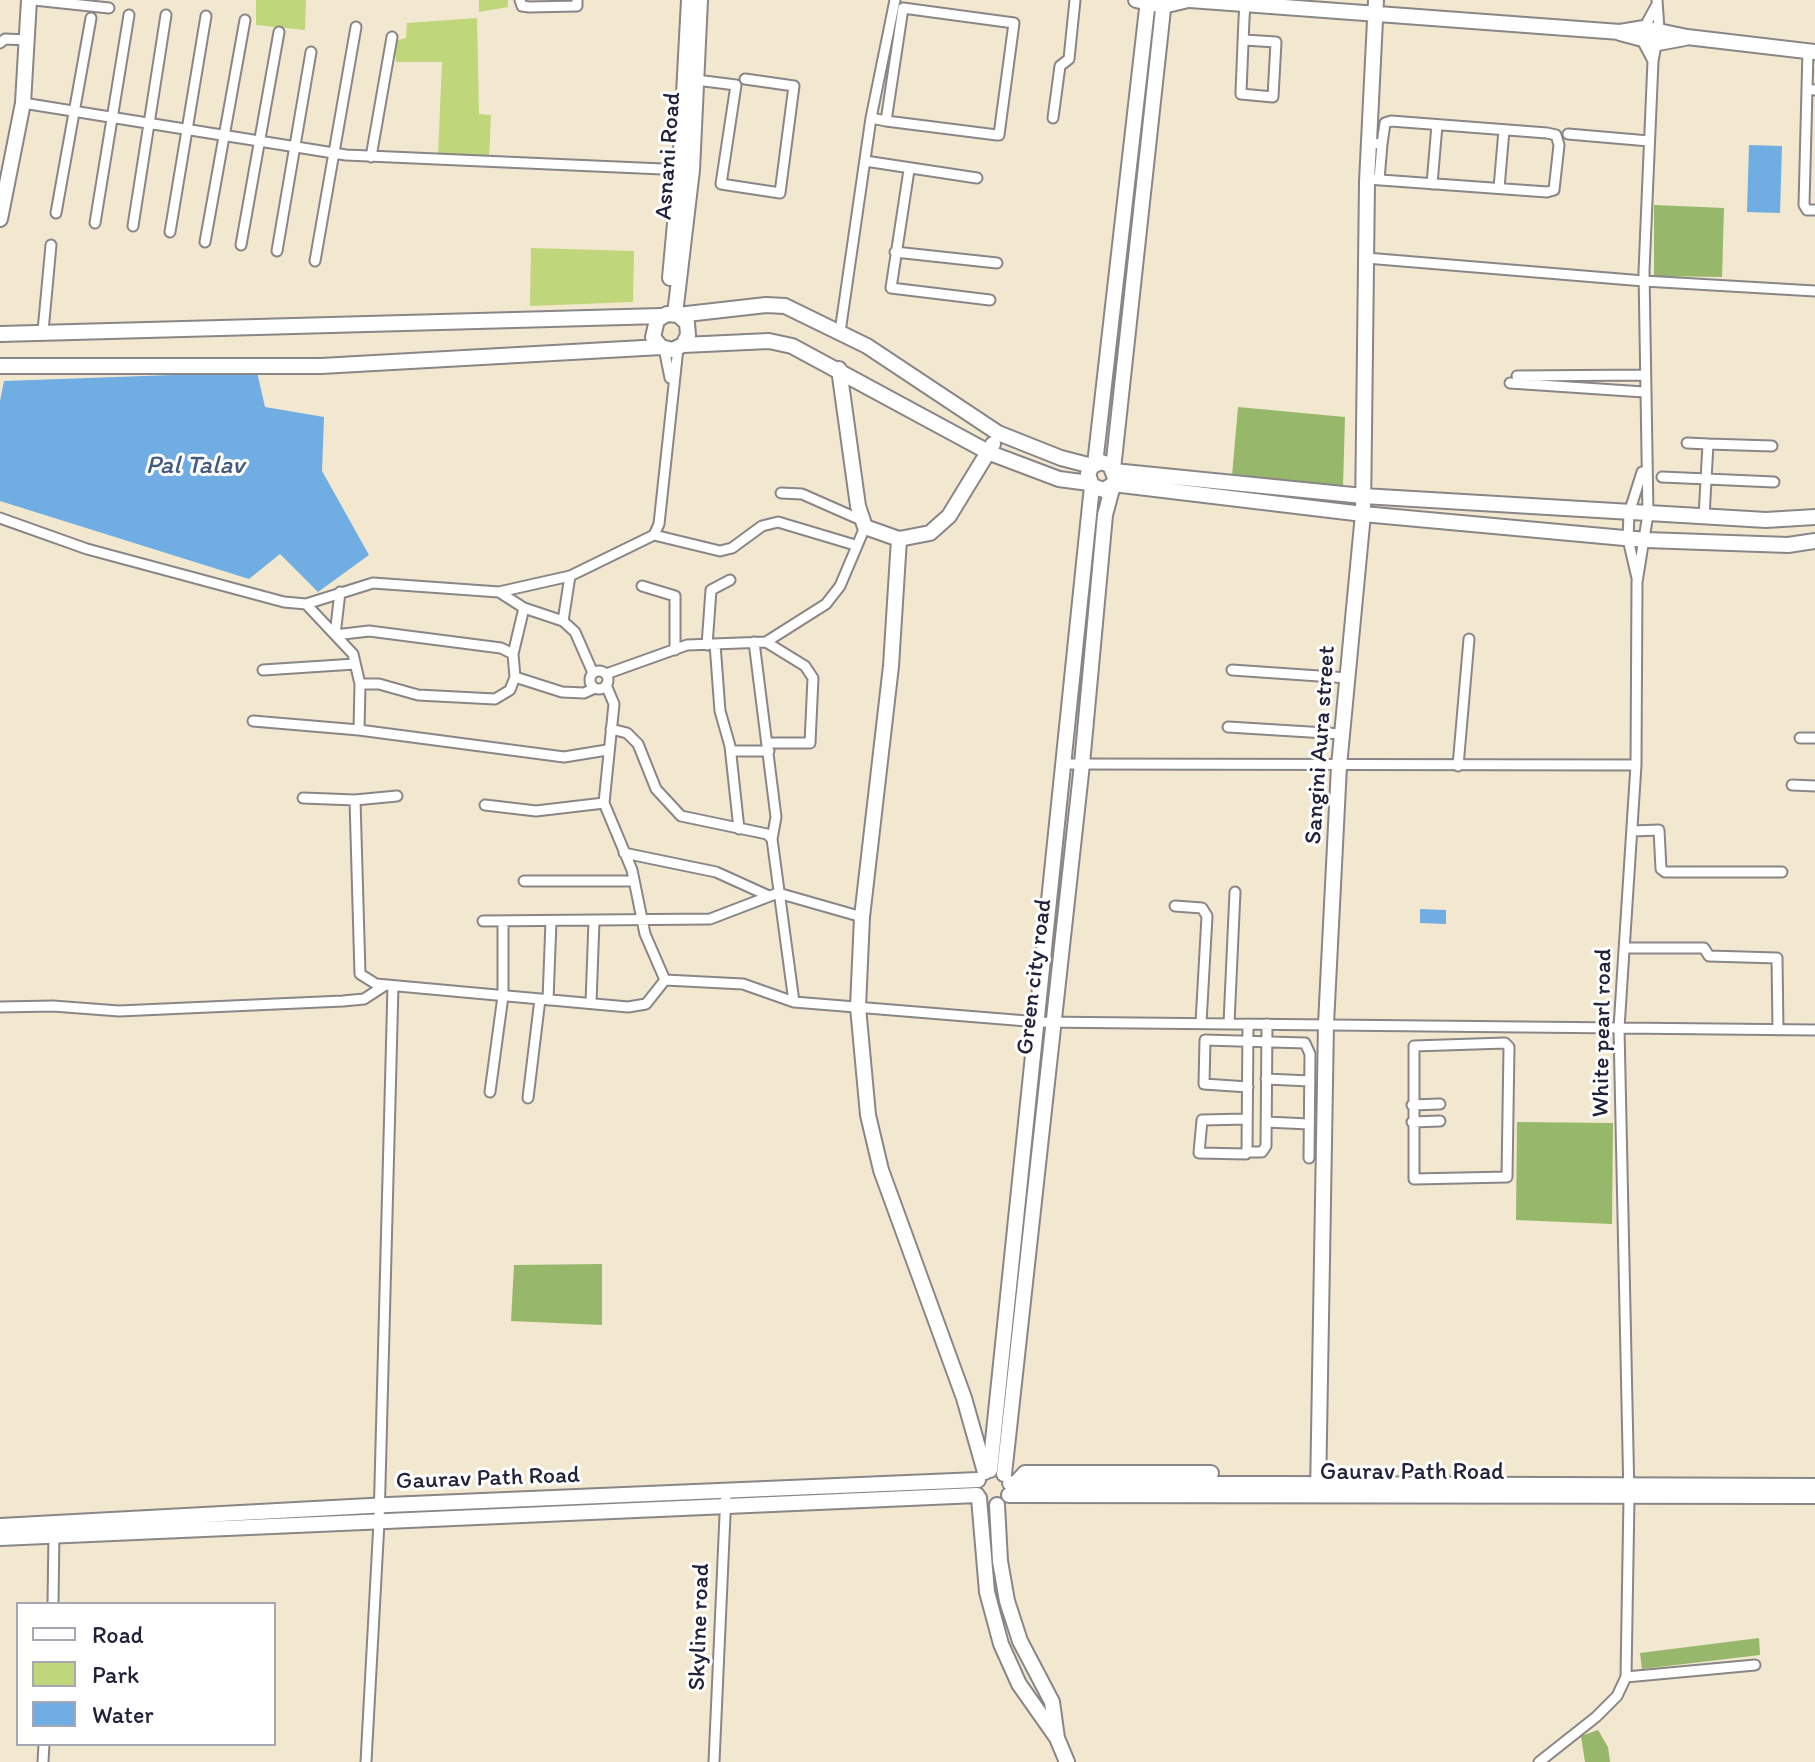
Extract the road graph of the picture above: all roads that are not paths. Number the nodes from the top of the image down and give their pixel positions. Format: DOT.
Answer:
graph roads {
  1 [pos="32,0"];
  2 [pos="520,0"];
  3 [pos="577,0"];
  4 [pos="689,0"];
  5 [pos="700,0"];
  6 [pos="895,0"];
  7 [pos="940,0"];
  8 [pos="955,0"];
  9 [pos="1075,0"];
  10 [pos="1189,0"];
  11 [pos="1152,2"];
  12 [pos="1657,2"];
  13 [pos="1245,5"];
  14 [pos="1375,7"];
  15 [pos="109,8"];
  16 [pos="939,12"];
  17 [pos="953,14"];
  18 [pos="129,15"];
  19 [pos="166,15"];
  20 [pos="206,16"];
  21 [pos="91,18"];
  22 [pos="245,20"];
  23 [pos="356,27"];
  24 [pos="279,32"];
  25 [pos="1651,36"];
  26 [pos="392,37"];
  27 [pos="27,40"];
  28 [pos="1244,40"];
  29 [pos="0,43"];
  30 [pos="1812,51"];
  31 [pos="311,52"];
  32 [pos="1653,61"];
  33 [pos="745,79"];
  34 [pos="696,80"];
  35 [pos="1811,90"];
  36 [pos="23,103"];
  37 [pos="75,112"];
  38 [pos="113,118"];
  39 [pos="871,118"];
  40 [pos="1053,118"];
  41 [pos="886,121"];
  42 [pos="148,124"];
  43 [pos="1437,125"];
  44 [pos="186,130"];
  45 [pos="1504,130"];
  46 [pos="1568,134"];
  47 [pos="224,136"];
  48 [pos="260,141"];
  49 [pos="1649,141"];
  50 [pos="1375,143"];
  51 [pos="294,147"];
  52 [pos="334,153"];
  53 [pos="371,157"];
  54 [pos="865,161"];
  55 [pos="686,170"];
  56 [pos="909,170"];
  57 [pos="977,178"];
  58 [pos="1373,179"];
  59 [pos="1432,184"];
  60 [pos="1499,188"];
  61 [pos="1815,210"];
  62 [pos="56,213"];
  63 [pos="0,219"];
  64 [pos="95,223"];
  65 [pos="133,226"];
  66 [pos="170,232"];
  67 [pos="205,242"];
  68 [pos="51,245"];
  69 [pos="241,245"];
  70 [pos="277,251"];
  71 [pos="895,252"];
  72 [pos="1366,258"];
  73 [pos="315,261"];
  74 [pos="997,263"];
  75 [pos="1644,281"];
  76 [pos="1815,291"];
  77 [pos="990,300"];
  78 [pos="670,315"];
  79 [pos="43,331"];
  80 [pos="840,332"];
  81 [pos="0,334"];
  82 [pos="671,347"];
  83 [pos="0,366"];
  84 [pos="839,369"];
  85 [pos="1644,375"];
  86 [pos="1644,392"];
  87 [pos="998,433"];
  88 [pos="1687,443"];
  89 [pos="1708,444"];
  90 [pos="1772,446"];
  91 [pos="990,453"];
  92 [pos="1645,464"];
  93 [pos="1094,465"];
  94 [pos="1113,477"];
  95 [pos="1662,477"];
  96 [pos="1706,479"];
  97 [pos="1774,482"];
  98 [pos="1091,484"];
  99 [pos="781,493"];
  100 [pos="1363,496"];
  101 [pos="1629,513"];
  102 [pos="1363,514"];
  103 [pos="1648,514"];
  104 [pos="1704,517"];
  105 [pos="1815,517"];
  106 [pos="0,518"];
  107 [pos="863,524"];
  108 [pos="654,535"];
  109 [pos="899,539"];
  110 [pos="1628,539"];
  111 [pos="1646,540"];
  112 [pos="1815,541"];
  113 [pos="855,545"];
  114 [pos="570,576"];
  115 [pos="730,580"];
  116 [pos="1637,582"];
  117 [pos="642,586"];
  118 [pos="340,592"];
  119 [pos="499,592"];
  120 [pos="306,604"];
  121 [pos="524,608"];
  122 [pos="563,621"];
  123 [pos="335,635"];
  124 [pos="1469,639"];
  125 [pos="754,642"];
  126 [pos="766,642"];
  127 [pos="711,644"];
  128 [pos="675,650"];
  129 [pos="513,654"];
  130 [pos="355,664"];
  131 [pos="263,670"];
  132 [pos="1232,670"];
  133 [pos="593,673"];
  134 [pos="606,674"];
  135 [pos="515,677"];
  136 [pos="1348,678"];
  137 [pos="360,684"];
  138 [pos="606,685"];
  139 [pos="595,688"];
  140 [pos="253,721"];
  141 [pos="1228,727"];
  142 [pos="611,729"];
  143 [pos="359,730"];
  144 [pos="1342,734"];
  145 [pos="1800,738"];
  146 [pos="1815,738"];
  147 [pos="768,747"];
  148 [pos="607,750"];
  149 [pos="731,751"];
  150 [pos="1066,764"];
  151 [pos="1082,764"];
  152 [pos="1636,765"];
  153 [pos="1339,766"];
  154 [pos="1458,766"];
  155 [pos="1792,785"];
  156 [pos="1815,786"];
  157 [pos="397,796"];
  158 [pos="303,798"];
  159 [pos="355,800"];
  160 [pos="604,803"];
  161 [pos="485,805"];
  162 [pos="739,829"];
  163 [pos="1632,831"];
  164 [pos="772,839"];
  165 [pos="624,853"];
  166 [pos="1782,872"];
  167 [pos="524,881"];
  168 [pos="634,881"];
  169 [pos="1235,892"];
  170 [pos="774,895"];
  171 [pos="1175,906"];
  172 [pos="862,917"];
  173 [pos="483,921"];
  174 [pos="503,921"];
  175 [pos="551,921"];
  176 [pos="594,921"];
  177 [pos="642,921"];
  178 [pos="1625,948"];
  179 [pos="665,980"];
  180 [pos="389,986"];
  181 [pos="503,996"];
  182 [pos="544,999"];
  183 [pos="794,1002"];
  184 [pos="591,1003"];
  185 [pos="0,1007"];
  186 [pos="858,1007"];
  187 [pos="1045,1022"];
  188 [pos="1201,1023"];
  189 [pos="1229,1023"];
  190 [pos="1248,1024"];
  191 [pos="1267,1024"];
  192 [pos="1326,1024"];
  193 [pos="1442,1026"];
  194 [pos="1619,1028"];
  195 [pos="1778,1030"];
  196 [pos="1815,1030"];
  197 [pos="1248,1041"];
  198 [pos="1267,1041"];
  199 [pos="1442,1043"];
  200 [pos="1266,1079"];
  201 [pos="1310,1081"];
  202 [pos="1248,1087"];
  203 [pos="490,1092"];
  204 [pos="528,1098"];
  205 [pos="1440,1104"];
  206 [pos="1412,1105"];
  207 [pos="1247,1119"];
  208 [pos="1440,1121"];
  209 [pos="1266,1122"];
  210 [pos="1412,1122"];
  211 [pos="1309,1124"];
  212 [pos="1247,1152"];
  213 [pos="1309,1158"];
  214 [pos="1815,1478"];
  215 [pos="994,1483"];
  216 [pos="1319,1483"];
  217 [pos="1815,1486"];
  218 [pos="1628,1491"];
  219 [pos="1815,1496"];
  220 [pos="726,1500"];
  221 [pos="379,1505"];
  222 [pos="379,1522"];
  223 [pos="0,1526"];
  224 [pos="54,1530"];
  225 [pos="0,1538"];
  226 [pos="1007,1601"];
  227 [pos="53,1602"];
  228 [pos="991,1606"];
  229 [pos="1755,1665"];
  230 [pos="1626,1677"];
  231 [pos="1057,1738"];
  232 [pos="366,1762"];
  233 [pos="714,1762"];
  234 [pos="1067,1762"];
  235 [pos="1539,1762"];
  1 -- 15 [label="street"];
  1 -- 27 [label="street"];
  2 -- 3 [label="street"];
  4 -- 55 [label="street, Asnani Road"];
  5 -- 34 [label="street, Asnani Road"];
  6 -- 39 [label="street"];
  7 -- 16 [label="street"];
  8 -- 17 [label="street"];
  9 -- 40 [label="street"];
  10 -- 11 [label="street"];
  10 -- 13 [label="street"];
  11 -- 93 [label="street, Green city road"];
  11 -- 94 [label="street, Green city road"];
  12 -- 25 [label="street"];
  12 -- 25 [label="street"];
  13 -- 14 [label="street"];
  13 -- 28 [label="street"];
  14 -- 25 [label="street"];
  14 -- 50 [label="street, Sangini Aura street"];
  16 -- 17 [label="street"];
  16 -- 41 [label="street"];
  17 -- 41 [label="street"];
  18 -- 38 [label="street"];
  19 -- 42 [label="street"];
  20 -- 44 [label="street"];
  21 -- 37 [label="street"];
  22 -- 47 [label="street"];
  23 -- 52 [label="street"];
  24 -- 48 [label="street"];
  25 -- 30 [label="street"];
  25 -- 32 [label="street"];
  25 -- 32 [label="street"];
  26 -- 53 [label="street"];
  27 -- 29 [label="street"];
  27 -- 36 [label="street"];
  28 -- 28 [label="street"];
  30 -- 35 [label="street"];
  31 -- 51 [label="street"];
  32 -- 49 [label="street"];
  33 -- 34 [label="street"];
  34 -- 55 [label="street, Asnani Road"];
  35 -- 61 [label="street"];
  36 -- 37 [label="street"];
  36 -- 63 [label="street"];
  37 -- 38 [label="street"];
  37 -- 62 [label="street"];
  38 -- 42 [label="street"];
  38 -- 64 [label="street"];
  39 -- 41 [label="street"];
  39 -- 54 [label="street"];
  42 -- 44 [label="street"];
  42 -- 65 [label="street"];
  43 -- 45 [label="street"];
  43 -- 50 [label="street"];
  43 -- 59 [label="street"];
  44 -- 47 [label="street"];
  44 -- 66 [label="street"];
  45 -- 60 [label="street"];
  45 -- 60 [label="street"];
  46 -- 49 [label="street"];
  47 -- 48 [label="street"];
  47 -- 67 [label="street"];
  48 -- 51 [label="street"];
  48 -- 69 [label="street"];
  49 -- 75 [label="street"];
  50 -- 58 [label="street, Sangini Aura street"];
  51 -- 52 [label="street"];
  51 -- 70 [label="street"];
  52 -- 53 [label="street"];
  52 -- 73 [label="street"];
  53 -- 55 [label="street"];
  54 -- 56 [label="street"];
  54 -- 80 [label="street"];
  55 -- 78 [label="street, Asnani Road"];
  56 -- 57 [label="street"];
  56 -- 71 [label="street"];
  58 -- 59 [label="street"];
  58 -- 72 [label="street, Sangini Aura street"];
  59 -- 60 [label="street"];
  68 -- 79 [label="street"];
  71 -- 74 [label="street"];
  71 -- 77 [label="street"];
  72 -- 75 [label="street"];
  72 -- 100 [label="street, Sangini Aura street"];
  75 -- 76 [label="street"];
  75 -- 85 [label="street"];
  78 -- 79 [label="street"];
  78 -- 80 [label="street"];
  78 -- 82 [label="street"];
  78 -- 82 [label="street"];
  79 -- 81 [label="street"];
  80 -- 87 [label="street"];
  82 -- 83 [label="street"];
  82 -- 84 [label="street"];
  82 -- 108 [label="street"];
  84 -- 91 [label="street"];
  84 -- 107 [label="street"];
  85 -- 86 [label="street"];
  85 -- 86 [label="street"];
  86 -- 92 [label="street"];
  87 -- 91 [label="street"];
  87 -- 93 [label="street"];
  88 -- 89 [label="street"];
  89 -- 90 [label="street"];
  89 -- 96 [label="street"];
  91 -- 98 [label="street"];
  91 -- 109 [label="street"];
  92 -- 101 [label="street"];
  92 -- 103 [label="street"];
  93 -- 94 [label="street"];
  93 -- 98 [label="street, Green city road"];
  94 -- 98 [label="street"];
  94 -- 100 [label="street"];
  94 -- 102 [label="street"];
  94 -- 151 [label="street, Green city road"];
  95 -- 96 [label="street"];
  96 -- 97 [label="street"];
  96 -- 104 [label="street"];
  98 -- 150 [label="street, Green city road"];
  99 -- 107 [label="street"];
  100 -- 101 [label="street"];
  100 -- 102 [label="street, Sangini Aura street"];
  101 -- 103 [label="street"];
  101 -- 110 [label="street"];
  102 -- 110 [label="street"];
  102 -- 136 [label="street, Sangini Aura street"];
  103 -- 104 [label="street"];
  103 -- 111 [label="street"];
  104 -- 105 [label="street"];
  106 -- 120 [label="street"];
  107 -- 109 [label="street"];
  107 -- 113 [label="street"];
  108 -- 113 [label="street"];
  108 -- 114 [label="street"];
  109 -- 172 [label="street"];
  110 -- 111 [label="street"];
  110 -- 116 [label="street"];
  111 -- 112 [label="street"];
  111 -- 116 [label="street"];
  113 -- 126 [label="street"];
  114 -- 119 [label="street"];
  114 -- 122 [label="street"];
  115 -- 127 [label="street"];
  116 -- 152 [label="street, White pearl road"];
  117 -- 128 [label="street"];
  118 -- 119 [label="street"];
  118 -- 120 [label="street"];
  118 -- 123 [label="street"];
  119 -- 121 [label="street"];
  120 -- 123 [label="street"];
  121 -- 122 [label="street"];
  121 -- 129 [label="street"];
  122 -- 133 [label="street"];
  123 -- 129 [label="street"];
  123 -- 130 [label="street"];
  124 -- 154 [label="street"];
  125 -- 126 [label="street"];
  125 -- 127 [label="street"];
  125 -- 147 [label="street"];
  126 -- 147 [label="street"];
  127 -- 128 [label="street"];
  127 -- 149 [label="street"];
  128 -- 134 [label="street"];
  129 -- 135 [label="street"];
  130 -- 131 [label="street"];
  130 -- 137 [label="street"];
  132 -- 136 [label="street"];
  133 -- 134 [label="street"];
  133 -- 139 [label="street"];
  134 -- 138 [label="street"];
  135 -- 137 [label="street"];
  135 -- 139 [label="street"];
  136 -- 144 [label="street, Sangini Aura street"];
  137 -- 143 [label="street"];
  138 -- 139 [label="street"];
  138 -- 142 [label="street"];
  140 -- 143 [label="street"];
  141 -- 144 [label="street"];
  142 -- 148 [label="street"];
  142 -- 162 [label="street"];
  143 -- 148 [label="street"];
  144 -- 153 [label="street, Sangini Aura street"];
  145 -- 146 [label="street"];
  147 -- 149 [label="street"];
  147 -- 164 [label="street"];
  148 -- 160 [label="street"];
  149 -- 162 [label="street"];
  150 -- 151 [label="street"];
  150 -- 187 [label="street, Green city road"];
  151 -- 153 [label="street"];
  151 -- 187 [label="street, Green city road"];
  152 -- 154 [label="street"];
  152 -- 163 [label="street, White pearl road"];
  153 -- 154 [label="street"];
  153 -- 192 [label="street, Sangini Aura street"];
  155 -- 156 [label="street"];
  157 -- 159 [label="street"];
  158 -- 159 [label="street"];
  159 -- 180 [label="street"];
  160 -- 161 [label="street"];
  160 -- 165 [label="street"];
  162 -- 164 [label="street"];
  163 -- 166 [label="street"];
  163 -- 178 [label="street, White pearl road"];
  164 -- 170 [label="street"];
  165 -- 168 [label="street"];
  165 -- 170 [label="street"];
  167 -- 168 [label="street"];
  168 -- 177 [label="street"];
  169 -- 189 [label="street"];
  170 -- 172 [label="street"];
  170 -- 177 [label="street"];
  170 -- 183 [label="street"];
  171 -- 188 [label="street"];
  172 -- 186 [label="street"];
  173 -- 174 [label="street"];
  174 -- 175 [label="street"];
  174 -- 181 [label="street"];
  175 -- 176 [label="street"];
  175 -- 182 [label="street"];
  176 -- 177 [label="street"];
  176 -- 184 [label="street"];
  177 -- 179 [label="street"];
  178 -- 194 [label="street, White pearl road"];
  178 -- 195 [label="street"];
  179 -- 183 [label="street"];
  179 -- 184 [label="street"];
  180 -- 181 [label="street"];
  180 -- 185 [label="street"];
  180 -- 221 [label="street"];
  181 -- 182 [label="street"];
  181 -- 203 [label="street"];
  182 -- 184 [label="street"];
  182 -- 204 [label="street"];
  183 -- 186 [label="street"];
  186 -- 187 [label="street"];
  186 -- 215 [label="street"];
  187 -- 188 [label="street"];
  187 -- 215 [label="street, Green city road"];
  188 -- 189 [label="street"];
  189 -- 190 [label="street"];
  190 -- 191 [label="street"];
  190 -- 197 [label="street"];
  191 -- 192 [label="street"];
  191 -- 198 [label="street"];
  192 -- 193 [label="street"];
  192 -- 216 [label="street, Sangini Aura street"];
  193 -- 194 [label="street"];
  193 -- 199 [label="street"];
  194 -- 195 [label="street"];
  194 -- 218 [label="street, White pearl road"];
  195 -- 196 [label="street"];
  197 -- 198 [label="street"];
  197 -- 202 [label="street"];
  197 -- 202 [label="street"];
  198 -- 200 [label="street"];
  198 -- 201 [label="street"];
  199 -- 206 [label="street"];
  199 -- 210 [label="street"];
  200 -- 201 [label="street"];
  200 -- 209 [label="street"];
  201 -- 211 [label="street"];
  202 -- 207 [label="street"];
  205 -- 206 [label="street"];
  206 -- 210 [label="street"];
  207 -- 212 [label="street"];
  207 -- 212 [label="street"];
  208 -- 210 [label="street"];
  209 -- 211 [label="street"];
  209 -- 212 [label="street"];
  211 -- 213 [label="street"];
  214 -- 218 [label="street"];
  215 -- 216 [label="street, Gaurav Path Road"];
  215 -- 216 [label="street"];
  215 -- 220 [label="street, Gaurav Path Road"];
  215 -- 226 [label="street"];
  215 -- 228 [label="street"];
  216 -- 218 [label="street, Gaurav Path Road"];
  216 -- 218 [label="street"];
  217 -- 218 [label="street, Gaurav Path Road"];
  218 -- 219 [label="street, Gaurav Path Road"];
  218 -- 230 [label="street, White pearl road"];
  220 -- 221 [label="street, Gaurav Path Road"];
  220 -- 222 [label="street, Gaurav Path Road"];
  220 -- 233 [label="street, Skyline road"];
  221 -- 222 [label="street"];
  221 -- 224 [label="street, Gaurav Path Road"];
  222 -- 224 [label="street, Gaurav Path Road"];
  222 -- 232 [label="street"];
  223 -- 224 [label="street, Gaurav Path Road"];
  224 -- 225 [label="street, Gaurav Path Road"];
  224 -- 227 [label="street"];
  226 -- 228 [label="street"];
  226 -- 231 [label="street"];
  228 -- 231 [label="street"];
  229 -- 230 [label="street"];
  230 -- 235 [label="street"];
  231 -- 234 [label="street"];
}
